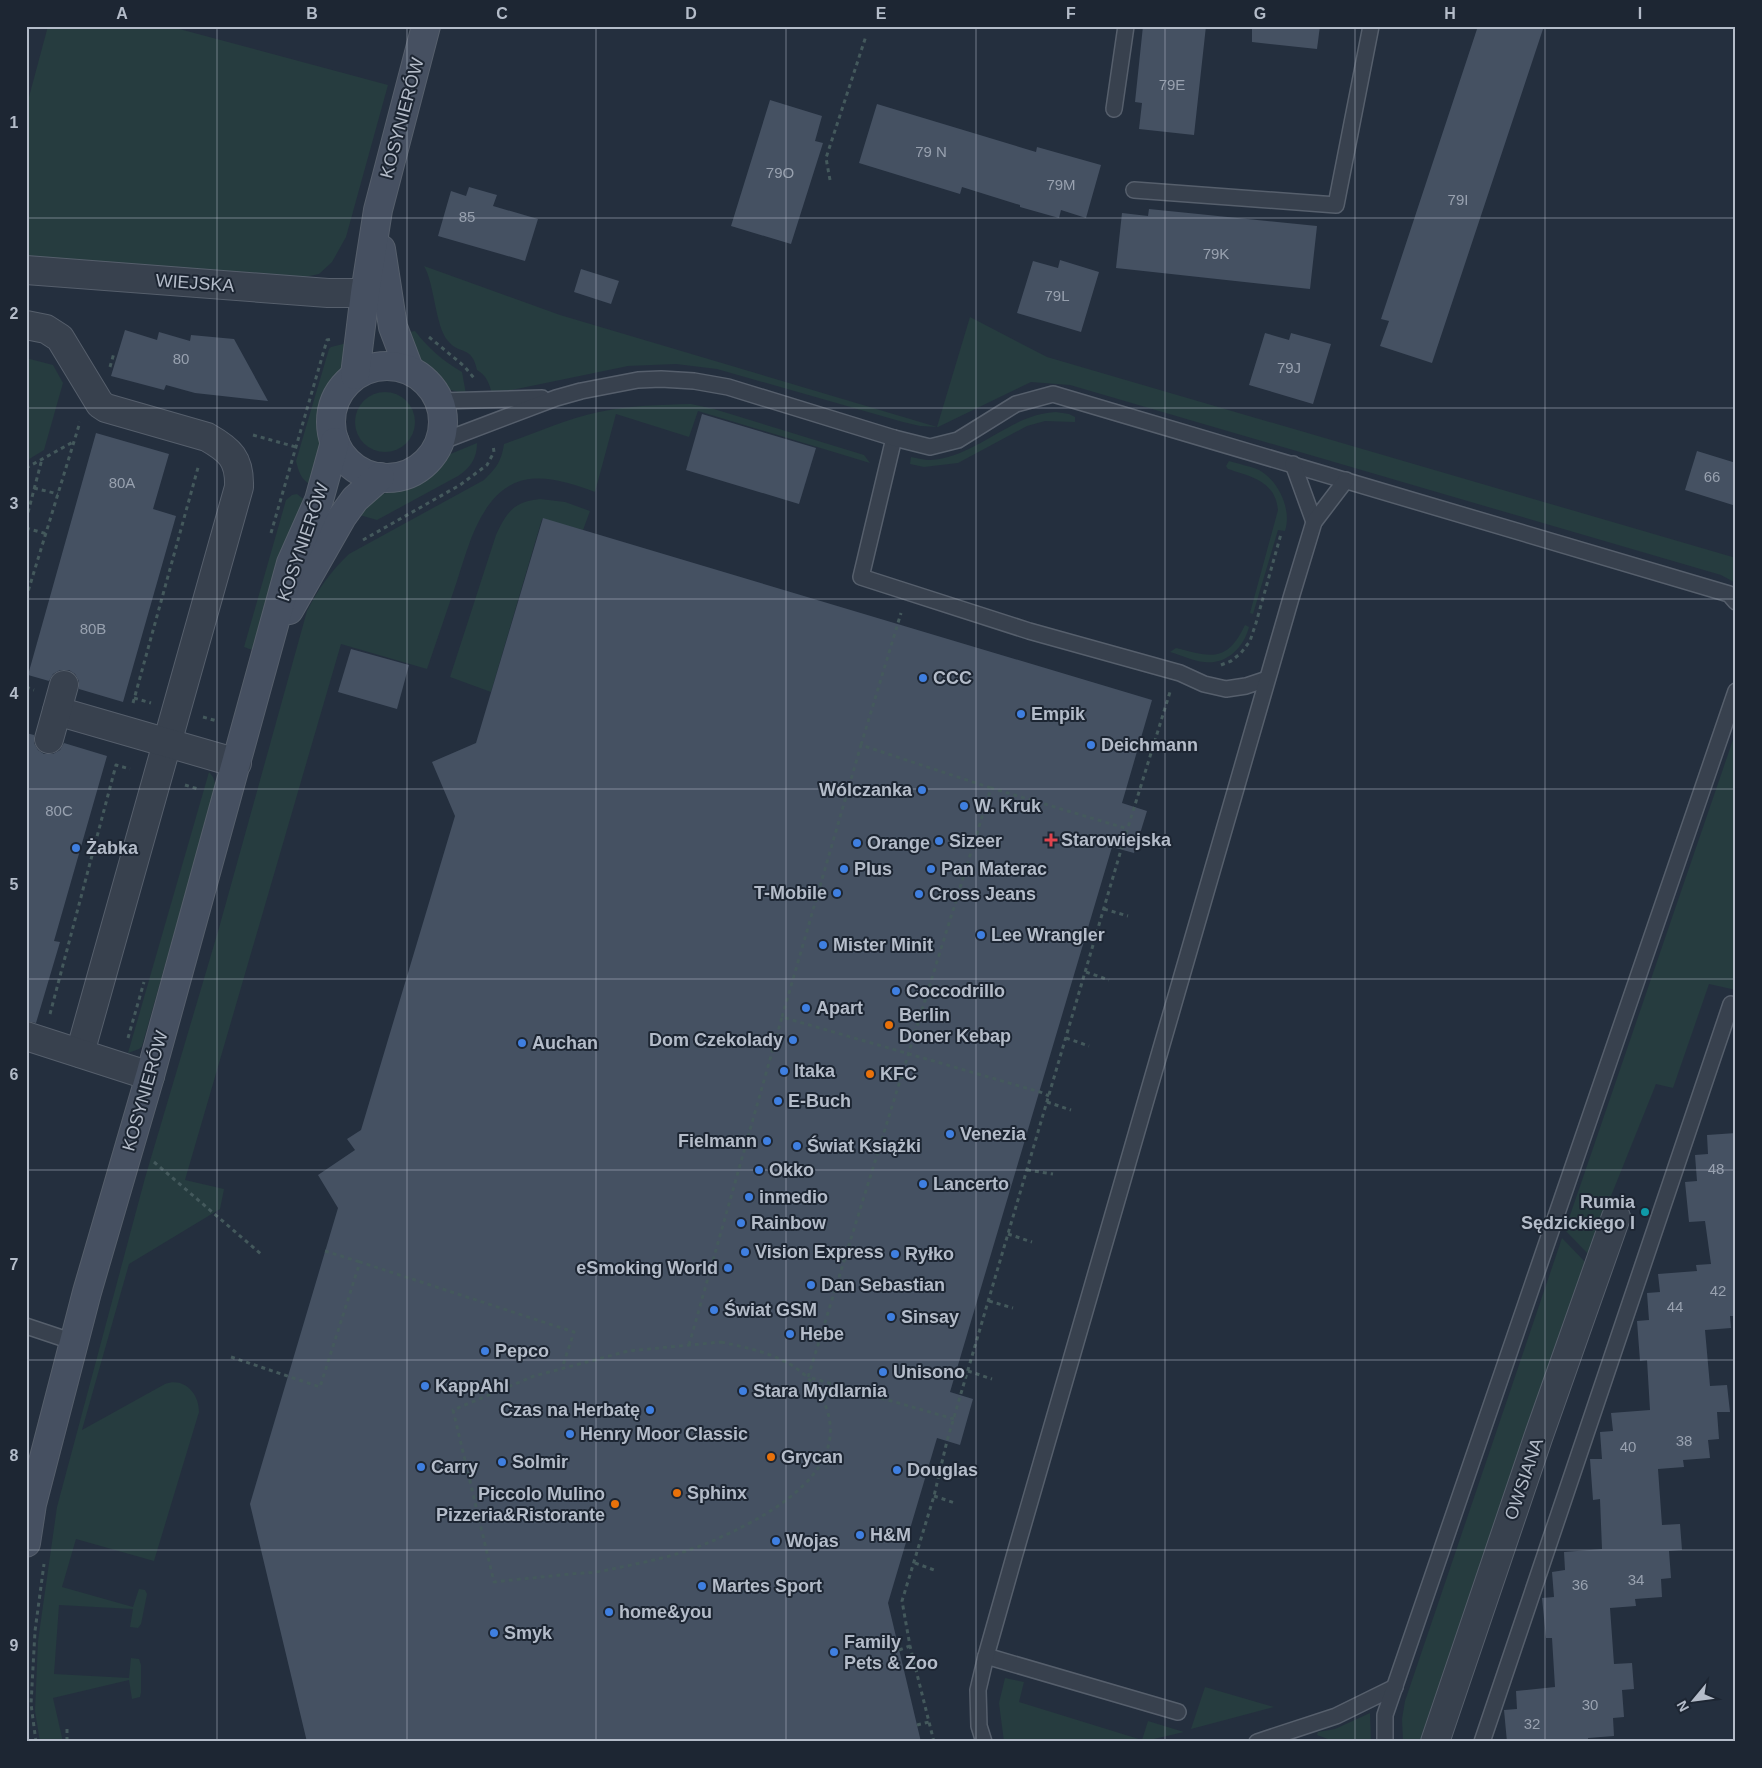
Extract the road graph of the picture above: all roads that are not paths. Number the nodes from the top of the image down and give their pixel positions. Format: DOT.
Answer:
graph roads {
  1 [pos="426,26"];
  2 [pos="1126,26"];
  3 [pos="1371,26"];
  4 [pos="1114,109"];
  5 [pos="1134,190"];
  6 [pos="378,210"];
  7 [pos="26,270"];
  8 [pos="365,293"];
  9 [pos="26,325"];
  10 [pos="408,370"];
  11 [pos="355,375"];
  12 [pos="556,398"];
  13 [pos="440,401"];
  14 [pos="894,438"];
  15 [pos="335,442"];
  16 [pos="440,442"];
  17 [pos="1293,464"];
  18 [pos="380,477"];
  19 [pos="1346,480"];
  20 [pos="1314,522"];
  21 [pos="1736,602"];
  22 [pos="271,641"];
  23 [pos="1267,679"];
  24 [pos="64,685"];
  25 [pos="1736,691"];
  26 [pos="57,711"];
  27 [pos="49,739"];
  28 [pos="167,743"];
  29 [pos="237,763"];
  30 [pos="1730,1004"];
  31 [pos="26,1036"];
  32 [pos="80,1054"];
  33 [pos="150,1076"];
  34 [pos="1616,1217"];
  35 [pos="26,1326"];
  36 [pos="74,1342"];
  37 [pos="26,1543"];
  38 [pos="986,1656"];
  39 [pos="1395,1687"];
  40 [pos="1178,1712"];
  41 [pos="984,1742"];
  42 [pos="1257,1742"];
  43 [pos="1385,1742"];
  44 [pos="1435,1742"];
  45 [pos="1482,1742"];
  1 -- 6 [label="main road, KOSYNIERÓW"];
  2 -- 4 [label="lane"];
  3 -- 5 [label="lane"];
  6 -- 8 [label="main road, KOSYNIERÓW"];
  6 -- 10 [label="main road, KOSYNIERÓW"];
  7 -- 8 [label="street, WIEJSKA"];
  8 -- 11 [label="main road, KOSYNIERÓW"];
  9 -- 28 [label="street"];
  10 -- 11 [label="main road"];
  10 -- 13 [label="main road"];
  11 -- 15 [label="main road"];
  12 -- 13 [label="lane"];
  12 -- 14 [label="lane"];
  12 -- 16 [label="lane"];
  13 -- 16 [label="main road"];
  14 -- 17 [label="lane"];
  14 -- 23 [label="lane"];
  15 -- 18 [label="main road"];
  15 -- 22 [label="main road, KOSYNIERÓW"];
  16 -- 18 [label="main road"];
  17 -- 19 [label="lane"];
  17 -- 20 [label="lane"];
  18 -- 22 [label="main road, KOSYNIERÓW"];
  19 -- 20 [label="lane"];
  19 -- 21 [label="lane"];
  20 -- 23 [label="lane"];
  22 -- 29 [label="main road, KOSYNIERÓW"];
  23 -- 38 [label="lane"];
  24 -- 26 [label="street"];
  25 -- 39 [label="lane"];
  26 -- 27 [label="street"];
  26 -- 28 [label="street"];
  28 -- 29 [label="street"];
  28 -- 32 [label="street"];
  29 -- 33 [label="main road, KOSYNIERÓW"];
  30 -- 45 [label="lane"];
  31 -- 32 [label="street"];
  32 -- 33 [label="street"];
  33 -- 36 [label="main road, KOSYNIERÓW"];
  34 -- 44 [label="street, OWSIANA"];
  35 -- 36 [label="lane"];
  36 -- 37 [label="main road, KOSYNIERÓW"];
  38 -- 40 [label="lane"];
  38 -- 41 [label="lane"];
  39 -- 42 [label="lane"];
  39 -- 43 [label="lane"];
}
